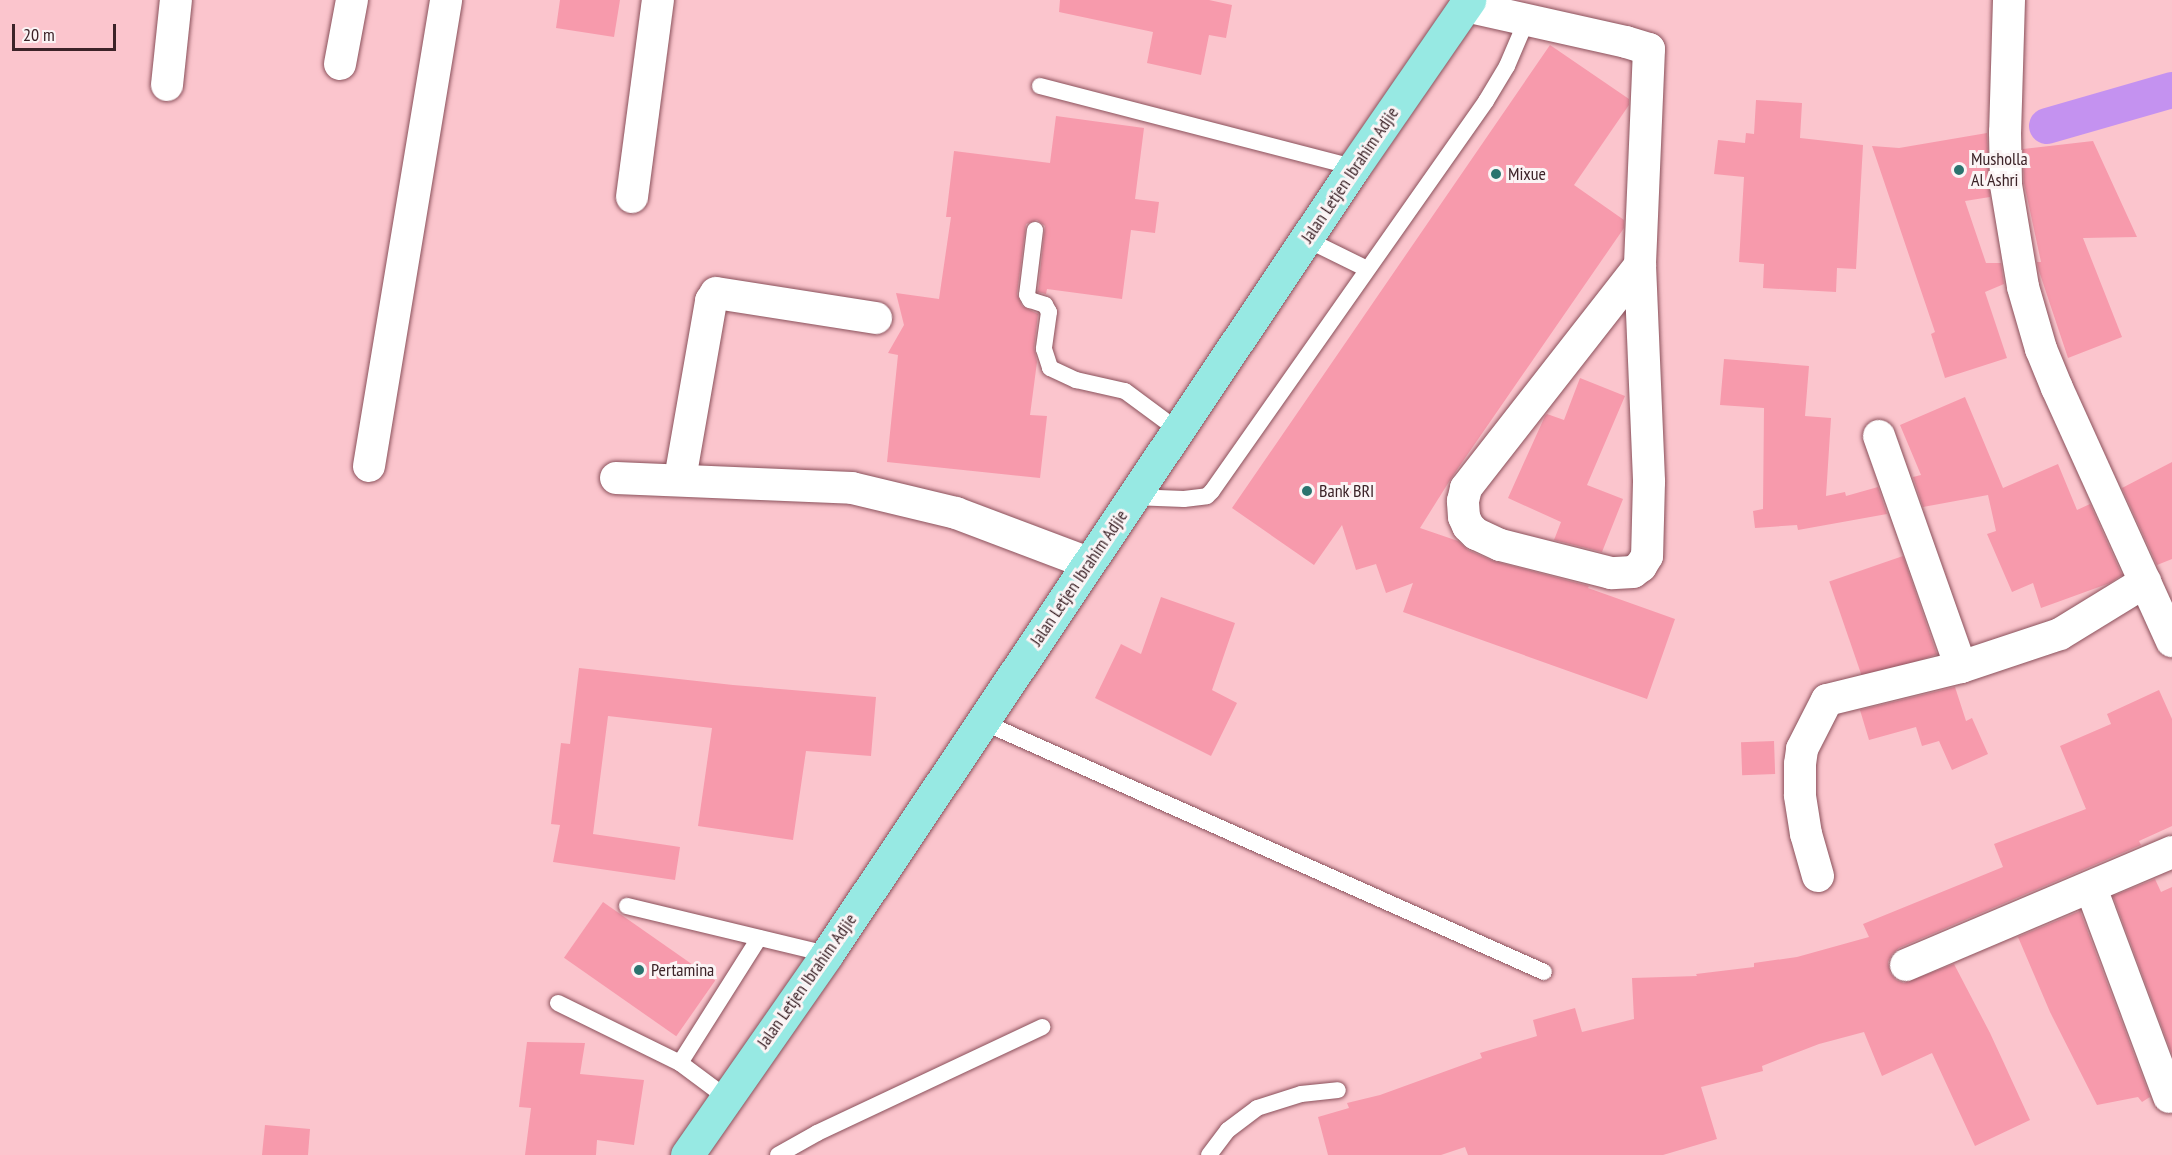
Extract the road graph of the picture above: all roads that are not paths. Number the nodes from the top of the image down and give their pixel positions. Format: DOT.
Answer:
graph roads {
  1 [pos="176,0"];
  2 [pos="352,0"];
  3 [pos="446,0"];
  4 [pos="658,0"];
  5 [pos="2009,0"];
  6 [pos="1467,3"];
  7 [pos="1527,19"];
  8 [pos="340,64"];
  9 [pos="167,85"];
  10 [pos="1040,86"];
  11 [pos="1354,167"];
  12 [pos="632,197"];
  13 [pos="1035,230"];
  14 [pos="1306,239"];
  15 [pos="1640,265"];
  16 [pos="1367,269"];
  17 [pos="876,318"];
  18 [pos="1179,431"];
  19 [pos="1879,435"];
  20 [pos="369,466"];
  21 [pos="616,478"];
  22 [pos="680,479"];
  23 [pos="1132,497"];
  24 [pos="1088,563"];
  25 [pos="2145,582"];
  26 [pos="2172,641"];
  27 [pos="1961,667"];
  28 [pos="983,722"];
  29 [pos="2172,852"];
  30 [pos="1818,876"];
  31 [pos="2091,888"];
  32 [pos="627,906"];
  33 [pos="759,938"];
  34 [pos="827,954"];
  35 [pos="1906,964"];
  36 [pos="1544,972"];
  37 [pos="558,1003"];
  38 [pos="1042,1027"];
  39 [pos="680,1063"];
  40 [pos="1338,1090"];
  41 [pos="2169,1097"];
  42 [pos="727,1098"];
  43 [pos="687,1155"];
  44 [pos="778,1155"];
  45 [pos="1209,1155"];
  1 -- 9 [label="street"];
  2 -- 8 [label="street"];
  3 -- 20 [label="street"];
  4 -- 12 [label="street"];
  5 -- 25 [label="street"];
  6 -- 7 [label="street"];
  6 -- 11 [label="main road, Jalan Letjen Ibrahim Adjie"];
  7 -- 15 [label="street"];
  7 -- 16 [label="lane"];
  10 -- 11 [label="lane"];
  11 -- 14 [label="main road, Jalan Letjen Ibrahim Adjie"];
  13 -- 18 [label="lane"];
  14 -- 16 [label="lane"];
  14 -- 18 [label="main road, Jalan Letjen Ibrahim Adjie"];
  15 -- 15 [label="street"];
  16 -- 23 [label="lane"];
  17 -- 22 [label="street"];
  18 -- 23 [label="main road, Jalan Letjen Ibrahim Adjie"];
  19 -- 27 [label="street"];
  21 -- 22 [label="street"];
  22 -- 24 [label="street"];
  23 -- 24 [label="main road, Jalan Letjen Ibrahim Adjie"];
  24 -- 28 [label="main road, Jalan Letjen Ibrahim Adjie"];
  25 -- 26 [label="street"];
  25 -- 27 [label="street"];
  27 -- 30 [label="street"];
  28 -- 34 [label="main road, Jalan Letjen Ibrahim Adjie"];
  28 -- 36 [label="lane"];
  29 -- 31 [label="street"];
  31 -- 35 [label="street"];
  31 -- 41 [label="street"];
  32 -- 33 [label="lane"];
  33 -- 34 [label="lane"];
  33 -- 39 [label="lane"];
  34 -- 42 [label="main road, Jalan Letjen Ibrahim Adjie"];
  37 -- 39 [label="lane"];
  38 -- 44 [label="lane"];
  39 -- 42 [label="lane"];
  40 -- 45 [label="lane"];
  42 -- 43 [label="main road, Jalan Letjen Ibrahim Adjie"];
}
